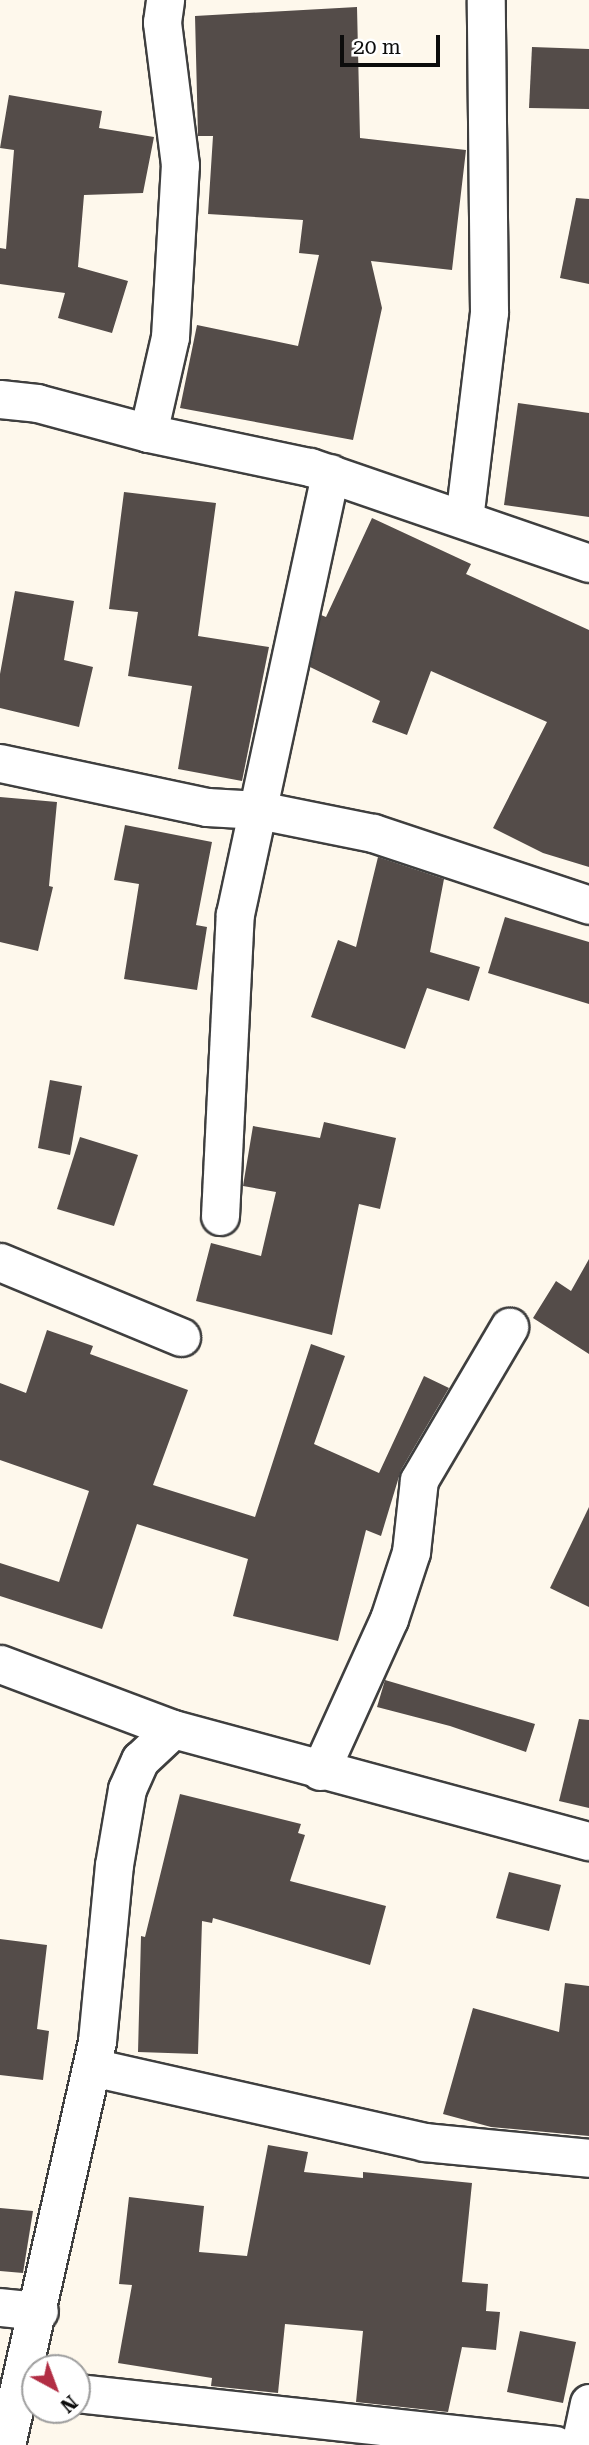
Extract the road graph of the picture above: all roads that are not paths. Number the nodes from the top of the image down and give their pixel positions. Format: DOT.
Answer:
graph roads {
  1 [pos="165,0"];
  2 [pos="486,0"];
  3 [pos="0,399"];
  4 [pos="148,433"];
  5 [pos="330,473"];
  6 [pos="464,519"];
  7 [pos="589,563"];
  8 [pos="0,763"];
  9 [pos="259,810"];
  10 [pos="589,905"];
  11 [pos="220,1216"];
  12 [pos="0,1262"];
  13 [pos="509,1327"];
  14 [pos="181,1337"];
  15 [pos="0,1664"];
  16 [pos="173,1729"];
  17 [pos="320,1771"];
  18 [pos="589,1842"];
  19 [pos="92,2067"];
  20 [pos="589,2158"];
  21 [pos="0,2306"];
  22 [pos="38,2311"];
  23 [pos="32,2354"];
  24 [pos="91,2395"];
  25 [pos="589,2403"];
  26 [pos="21,2406"];
  27 [pos="6,2445"];
  28 [pos="555,2445"];
  29 [pos="580,2445"];
  1 -- 4 [label="street"];
  2 -- 6 [label="street"];
  3 -- 4 [label="street"];
  4 -- 5 [label="street"];
  5 -- 6 [label="street"];
  5 -- 9 [label="street"];
  6 -- 7 [label="street"];
  8 -- 9 [label="street"];
  9 -- 10 [label="street"];
  9 -- 11 [label="street"];
  12 -- 14 [label="street"];
  13 -- 17 [label="street"];
  15 -- 16 [label="street"];
  16 -- 17 [label="street"];
  16 -- 19 [label="street"];
  17 -- 18 [label="street"];
  19 -- 20 [label="street"];
  19 -- 22 [label="street"];
  21 -- 22 [label="street"];
  22 -- 23 [label="street"];
  24 -- 28 [label="street"];
  25 -- 29 [label="street"];
  26 -- 27 [label="street"];
}
